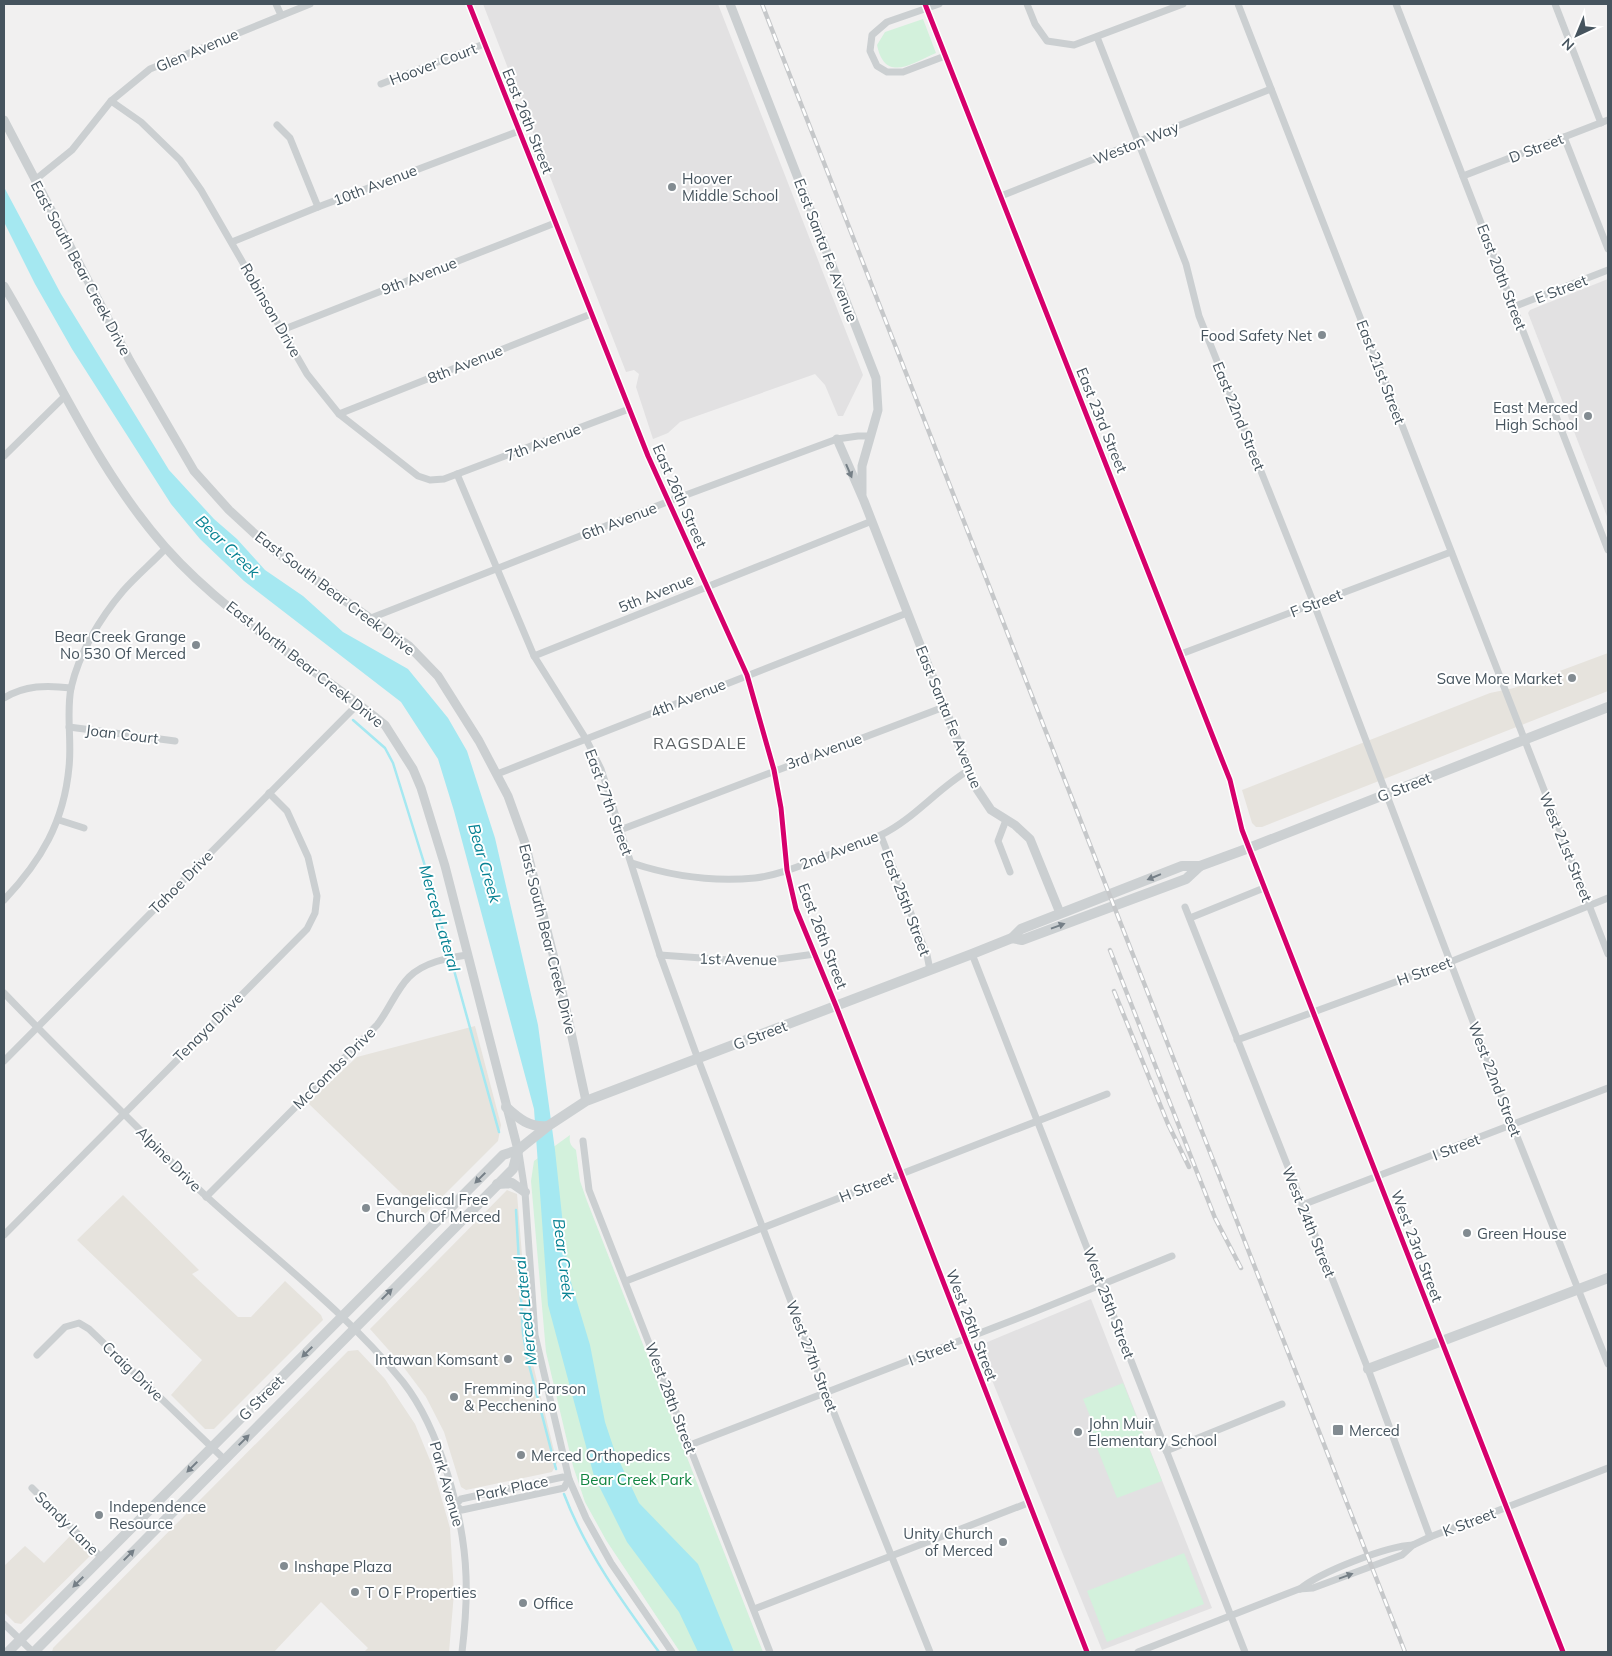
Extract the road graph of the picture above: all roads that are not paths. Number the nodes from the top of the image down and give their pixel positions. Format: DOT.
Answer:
graph roads {
  1 [pos="276,4"];
  2 [pos="310,4"];
  3 [pos="468,4"];
  4 [pos="730,4"];
  5 [pos="939,4"];
  6 [pos="1026,4"];
  7 [pos="1182,4"];
  8 [pos="1238,4"];
  9 [pos="1396,4"];
  10 [pos="1555,4"];
  11 [pos="926,6"];
  12 [pos="281,15"];
  13 [pos="1097,37"];
  14 [pos="484,44"];
  15 [pos="945,56"];
  16 [pos="381,84"];
  17 [pos="1271,89"];
  18 [pos="111,101"];
  19 [pos="4,120"];
  20 [pos="1605,122"];
  21 [pos="277,125"];
  22 [pos="519,131"];
  23 [pos="1564,137"];
  24 [pos="1139,142"];
  25 [pos="1463,176"];
  26 [pos="35,180"];
  27 [pos="1001,196"];
  28 [pos="318,207"];
  29 [pos="555,223"];
  30 [pos="232,242"];
  31 [pos="1608,249"];
  32 [pos="1608,270"];
  33 [pos="4,286"];
  34 [pos="1513,307"];
  35 [pos="591,314"];
  36 [pos="282,330"];
  37 [pos="65,396"];
  38 [pos="629,410"];
  39 [pos="339,414"];
  40 [pos="870,436"];
  41 [pos="837,440"];
  42 [pos="4,456"];
  43 [pos="457,474"];
  44 [pos="864,501"];
  45 [pos="667,502"];
  46 [pos="872,521"];
  47 [pos="166,548"];
  48 [pos="1608,550"];
  49 [pos="1452,552"];
  50 [pos="496,569"];
  51 [pos="707,586"];
  52 [pos="1314,604"];
  53 [pos="908,613"];
  54 [pos="371,618"];
  55 [pos="1181,654"];
  56 [pos="534,656"];
  57 [pos="746,675"];
  58 [pos="71,688"];
  59 [pos="4,698"];
  60 [pos="358,703"];
  61 [pos="944,706"];
  62 [pos="1608,707"];
  63 [pos="69,727"];
  64 [pos="586,739"];
  65 [pos="175,740"];
  66 [pos="1524,740"];
  67 [pos="774,770"];
  68 [pos="969,770"];
  69 [pos="497,774"];
  70 [pos="269,793"];
  71 [pos="1386,794"];
  72 [pos="59,820"];
  73 [pos="1006,820"];
  74 [pos="84,828"];
  75 [pos="620,830"];
  76 [pos="880,836"];
  77 [pos="1249,848"];
  78 [pos="632,863"];
  79 [pos="1200,866"];
  80 [pos="787,870"];
  81 [pos="1010,872"];
  82 [pos="1264,888"];
  83 [pos="1608,898"];
  84 [pos="4,900"];
  85 [pos="1590,906"];
  86 [pos="1185,907"];
  87 [pos="1060,913"];
  88 [pos="1190,918"];
  89 [pos="1012,938"];
  90 [pos="815,954"];
  91 [pos="972,954"];
  92 [pos="1608,954"];
  93 [pos="660,955"];
  94 [pos="463,956"];
  95 [pos="1450,962"];
  96 [pos="930,970"];
  97 [pos="4,994"];
  98 [pos="836,1006"];
  99 [pos="1313,1013"];
  100 [pos="37,1027"];
  101 [pos="1238,1040"];
  102 [pos="698,1059"];
  103 [pos="4,1061"];
  104 [pos="1608,1088"];
  105 [pos="1107,1094"];
  106 [pos="586,1101"];
  107 [pos="506,1107"];
  108 [pos="123,1113"];
  109 [pos="1037,1120"];
  110 [pos="1512,1124"];
  111 [pos="548,1126"];
  112 [pos="583,1141"];
  113 [pos="518,1150"];
  114 [pos="900,1174"];
  115 [pos="1377,1176"];
  116 [pos="497,1184"];
  117 [pos="525,1192"];
  118 [pos="206,1197"];
  119 [pos="1302,1204"];
  120 [pos="762,1227"];
  121 [pos="4,1235"];
  122 [pos="1172,1256"];
  123 [pos="1608,1278"];
  124 [pos="626,1281"];
  125 [pos="1102,1285"];
  126 [pos="1579,1290"];
  127 [pos="341,1317"];
  128 [pos="353,1329"];
  129 [pos="964,1339"];
  130 [pos="1441,1342"];
  131 [pos="38,1355"];
  132 [pos="1608,1364"];
  133 [pos="1368,1369"];
  134 [pos="826,1393"];
  135 [pos="1282,1404"];
  136 [pos="690,1445"];
  137 [pos="212,1447"];
  138 [pos="1166,1451"];
  139 [pos="224,1459"];
  140 [pos="1608,1468"];
  141 [pos="569,1479"];
  142 [pos="546,1480"];
  143 [pos="524,1486"];
  144 [pos="32,1488"];
  145 [pos="548,1491"];
  146 [pos="527,1496"];
  147 [pos="1028,1503"];
  148 [pos="455,1505"];
  149 [pos="1506,1508"];
  150 [pos="1430,1537"];
  151 [pos="892,1556"];
  152 [pos="102,1558"];
  153 [pos="754,1609"];
  154 [pos="1231,1616"];
  155 [pos="4,1624"];
  156 [pos="20,1640"];
  157 [pos="8,1652"];
  158 [pos="33,1652"];
  159 [pos="462,1652"];
  160 [pos="672,1652"];
  161 [pos="770,1652"];
  162 [pos="930,1652"];
  163 [pos="1087,1652"];
  164 [pos="1138,1652"];
  165 [pos="1245,1652"];
  166 [pos="1563,1652"];
  1 -- 12 [label="street"];
  2 -- 12 [label="street, Glen Avenue"];
  3 -- 14 [label="street, East 26th Street"];
  4 -- 40 [label="street, East Santa Fe Avenue"];
  5 -- 11 [label="street"];
  6 -- 13 [label="street"];
  7 -- 13 [label="street"];
  8 -- 17 [label="street, East 21st Street"];
  9 -- 25 [label="street, East 20th Street"];
  10 -- 20 [label="street"];
  11 -- 15 [label="street, East 23rd Street"];
  11 -- 15 [label="street"];
  12 -- 18 [label="street, Glen Avenue"];
  13 -- 24 [label="street, East 22nd Street"];
  14 -- 16 [label="street, Hoover Court"];
  14 -- 22 [label="street, East 26th Street"];
  15 -- 27 [label="street, East 23rd Street"];
  17 -- 24 [label="street, Weston Way"];
  17 -- 49 [label="street, East 21st Street"];
  18 -- 26 [label="street, Glen Avenue"];
  18 -- 30 [label="street, Robinson Drive"];
  19 -- 26 [label="street, East South Bear Creek Drive"];
  20 -- 23 [label="street, D Street"];
  21 -- 28 [label="street"];
  22 -- 28 [label="street, 10th Avenue"];
  22 -- 29 [label="street, East 26th Street"];
  23 -- 25 [label="street, D Street"];
  23 -- 31 [label="street"];
  24 -- 27 [label="street, Weston Way"];
  24 -- 52 [label="street, East 22nd Street"];
  25 -- 34 [label="street, East 20th Street"];
  26 -- 54 [label="street, East South Bear Creek Drive"];
  27 -- 55 [label="street, East 23rd Street"];
  28 -- 30 [label="street, 10th Avenue"];
  29 -- 35 [label="street, East 26th Street"];
  29 -- 36 [label="street, 9th Avenue"];
  30 -- 36 [label="street, Robinson Drive"];
  32 -- 34 [label="street, E Street"];
  33 -- 37 [label="street, East North Bear Creek Drive"];
  34 -- 48 [label="street, East 20th Street"];
  35 -- 38 [label="street, East 26th Street"];
  35 -- 39 [label="street, 8th Avenue"];
  36 -- 39 [label="street, Robinson Drive"];
  37 -- 42 [label="street"];
  37 -- 47 [label="street, East North Bear Creek Drive"];
  38 -- 43 [label="street, 7th Avenue"];
  38 -- 45 [label="street, East 26th Street"];
  39 -- 43 [label="street, Robinson Drive"];
  40 -- 41 [label="street, 6th Avenue"];
  40 -- 44 [label="street, East Santa Fe Avenue"];
  41 -- 44 [label="street, East Santa Fe Avenue, one-way"];
  41 -- 45 [label="street, 6th Avenue"];
  43 -- 50 [label="street, East 27th Street"];
  44 -- 46 [label="street, East Santa Fe Avenue"];
  45 -- 50 [label="street, 6th Avenue"];
  45 -- 51 [label="street, East 26th Street"];
  46 -- 51 [label="street, 5th Avenue"];
  46 -- 53 [label="street, East Santa Fe Avenue"];
  47 -- 58 [label="street"];
  47 -- 60 [label="street, East North Bear Creek Drive"];
  49 -- 52 [label="street, F Street"];
  49 -- 66 [label="street, East 21st Street"];
  50 -- 54 [label="street, 6th Avenue"];
  50 -- 56 [label="street, East 27th Street"];
  51 -- 56 [label="street, 5th Avenue"];
  51 -- 57 [label="street, East 26th Street"];
  52 -- 55 [label="street, F Street"];
  52 -- 71 [label="street, East 22nd Street"];
  53 -- 57 [label="street, 4th Avenue"];
  53 -- 61 [label="street, East Santa Fe Avenue"];
  54 -- 69 [label="street, East South Bear Creek Drive"];
  55 -- 77 [label="street, East 23rd Street"];
  56 -- 64 [label="street, East 27th Street"];
  57 -- 64 [label="street, 4th Avenue"];
  57 -- 67 [label="street, East 26th Street"];
  58 -- 59 [label="street"];
  58 -- 63 [label="street"];
  60 -- 70 [label="street, Tahoe Drive"];
  60 -- 94 [label="street, East North Bear Creek Drive"];
  61 -- 67 [label="street, 3rd Avenue"];
  61 -- 68 [label="street, East Santa Fe Avenue"];
  62 -- 66 [label="main road, G Street"];
  63 -- 65 [label="street, Joan Court"];
  63 -- 72 [label="street"];
  64 -- 69 [label="street, 4th Avenue"];
  64 -- 75 [label="street, East 27th Street"];
  66 -- 71 [label="main road, G Street"];
  66 -- 85 [label="street, West 21st Street"];
  67 -- 75 [label="street, 3rd Avenue"];
  67 -- 80 [label="street, East 26th Street"];
  68 -- 73 [label="street, East Santa Fe Avenue"];
  68 -- 76 [label="street, 2nd Avenue"];
  69 -- 106 [label="street, East South Bear Creek Drive"];
  70 -- 100 [label="street, Tahoe Drive"];
  70 -- 108 [label="street, Tenaya Drive"];
  71 -- 77 [label="main road, G Street"];
  71 -- 95 [label="street, West 22nd Street"];
  72 -- 74 [label="street"];
  72 -- 84 [label="street"];
  73 -- 81 [label="street"];
  73 -- 87 [label="street, East Santa Fe Avenue"];
  75 -- 78 [label="street, East 27th Street"];
  76 -- 80 [label="street, 2nd Avenue"];
  76 -- 96 [label="street, East 25th Street"];
  77 -- 79 [label="main road, G Street"];
  77 -- 82 [label="street, West 23rd Street"];
  78 -- 80 [label="street, 2nd Avenue"];
  78 -- 93 [label="street, East 27th Street"];
  79 -- 87 [label="main road, G Street, one-way"];
  89 -- 79 [label="main road, G Street, one-way"];
  80 -- 90 [label="street, East 26th Street"];
  82 -- 88 [label="street"];
  82 -- 99 [label="street, West 23rd Street"];
  83 -- 85 [label="street, H Street"];
  85 -- 92 [label="street, West 21st Street"];
  85 -- 95 [label="street, H Street"];
  86 -- 88 [label="street, West 24th Street"];
  87 -- 89 [label="main road, G Street"];
  88 -- 101 [label="street, West 24th Street"];
  89 -- 91 [label="main road, G Street"];
  90 -- 93 [label="street, 1st Avenue"];
  90 -- 98 [label="street, East 26th Street"];
  91 -- 96 [label="main road, G Street"];
  91 -- 109 [label="street, West 25th Street"];
  93 -- 102 [label="street, East 27th Street"];
  94 -- 107 [label="street, East North Bear Creek Drive"];
  94 -- 118 [label="street, McCombs Drive"];
  95 -- 99 [label="street, H Street"];
  95 -- 110 [label="street, West 22nd Street"];
  96 -- 98 [label="main road, G Street"];
  97 -- 100 [label="street, Alpine Drive"];
  98 -- 102 [label="main road, G Street"];
  98 -- 114 [label="street, West 26th Street"];
  99 -- 101 [label="street, H Street"];
  99 -- 115 [label="street, West 23rd Street"];
  100 -- 103 [label="street, Tahoe Drive"];
  100 -- 108 [label="street, Alpine Drive"];
  101 -- 119 [label="street, West 24th Street"];
  102 -- 106 [label="main road, G Street"];
  102 -- 120 [label="street, West 27th Street"];
  104 -- 110 [label="street, I Street"];
  105 -- 109 [label="street, H Street"];
  106 -- 111 [label="main road, G Street"];
  107 -- 111 [label="main road"];
  107 -- 113 [label="street, East North Bear Creek Drive"];
  108 -- 118 [label="street, Alpine Drive"];
  108 -- 121 [label="street, Tenaya Drive"];
  109 -- 114 [label="street, H Street"];
  109 -- 125 [label="street, West 25th Street"];
  110 -- 115 [label="street, I Street"];
  110 -- 126 [label="street, West 22nd Street"];
  111 -- 113 [label="main road, G Street"];
  112 -- 124 [label="street, West 28th Street"];
  113 -- 116 [label="main road, G Street"];
  113 -- 117 [label="street"];
  113 -- 127 [label="main road, G Street, one-way"];
  114 -- 120 [label="street, H Street"];
  114 -- 129 [label="street, West 26th Street"];
  115 -- 119 [label="street, I Street"];
  115 -- 130 [label="street, West 23rd Street"];
  116 -- 117 [label="main road"];
  128 -- 116 [label="main road, G Street, one-way"];
  117 -- 141 [label="street"];
  118 -- 127 [label="street, Alpine Drive"];
  119 -- 133 [label="street, West 24th Street"];
  120 -- 124 [label="street, H Street"];
  120 -- 134 [label="street, West 27th Street"];
  122 -- 125 [label="street, I Street"];
  123 -- 126 [label="main road"];
  124 -- 136 [label="street, West 28th Street"];
  125 -- 129 [label="street, I Street"];
  125 -- 138 [label="street, West 25th Street"];
  126 -- 130 [label="main road"];
  126 -- 132 [label="street, West 22nd Street"];
  127 -- 128 [label="street, Park Avenue"];
  127 -- 137 [label="main road, G Street, one-way"];
  139 -- 128 [label="main road, G Street, one-way"];
  128 -- 148 [label="street, Park Avenue"];
  129 -- 134 [label="street, I Street"];
  129 -- 147 [label="street, West 26th Street"];
  130 -- 133 [label="main road"];
  130 -- 149 [label="street, West 23rd Street"];
  131 -- 137 [label="street, Craig Drive"];
  133 -- 150 [label="street, West 24th Street"];
  134 -- 136 [label="street, I Street"];
  134 -- 151 [label="street, West 27th Street"];
  135 -- 138 [label="street"];
  136 -- 153 [label="street, West 28th Street"];
  137 -- 139 [label="street, Craig Drive"];
  137 -- 152 [label="main road, G Street, one-way"];
  138 -- 154 [label="street, West 25th Street"];
  158 -- 139 [label="main road, G Street, one-way"];
  140 -- 149 [label="street, K Street"];
  141 -- 142 [label="street, Park Place"];
  141 -- 145 [label="street, Park Place"];
  141 -- 160 [label="street"];
  142 -- 143 [label="street, Park Place"];
  142 -- 145 [label="street"];
  143 -- 146 [label="street"];
  143 -- 148 [label="street, Park Place"];
  144 -- 152 [label="street, Sandy Lane"];
  145 -- 146 [label="street, Park Place"];
  146 -- 148 [label="street, Park Place"];
  147 -- 151 [label="street"];
  147 -- 163 [label="street, West 26th Street"];
  148 -- 159 [label="street, Park Avenue"];
  149 -- 150 [label="street, K Street"];
  149 -- 166 [label="street, West 23rd Street"];
  150 -- 154 [label="street, K Street"];
  151 -- 153 [label="street"];
  151 -- 162 [label="street, West 27th Street"];
  152 -- 156 [label="main road, G Street, one-way"];
  153 -- 161 [label="street, West 28th Street"];
  154 -- 164 [label="street, K Street"];
  154 -- 165 [label="street, West 25th Street"];
  155 -- 156 [label="street"];
  156 -- 157 [label="main road, G Street"];
  156 -- 158 [label="street"];
}
